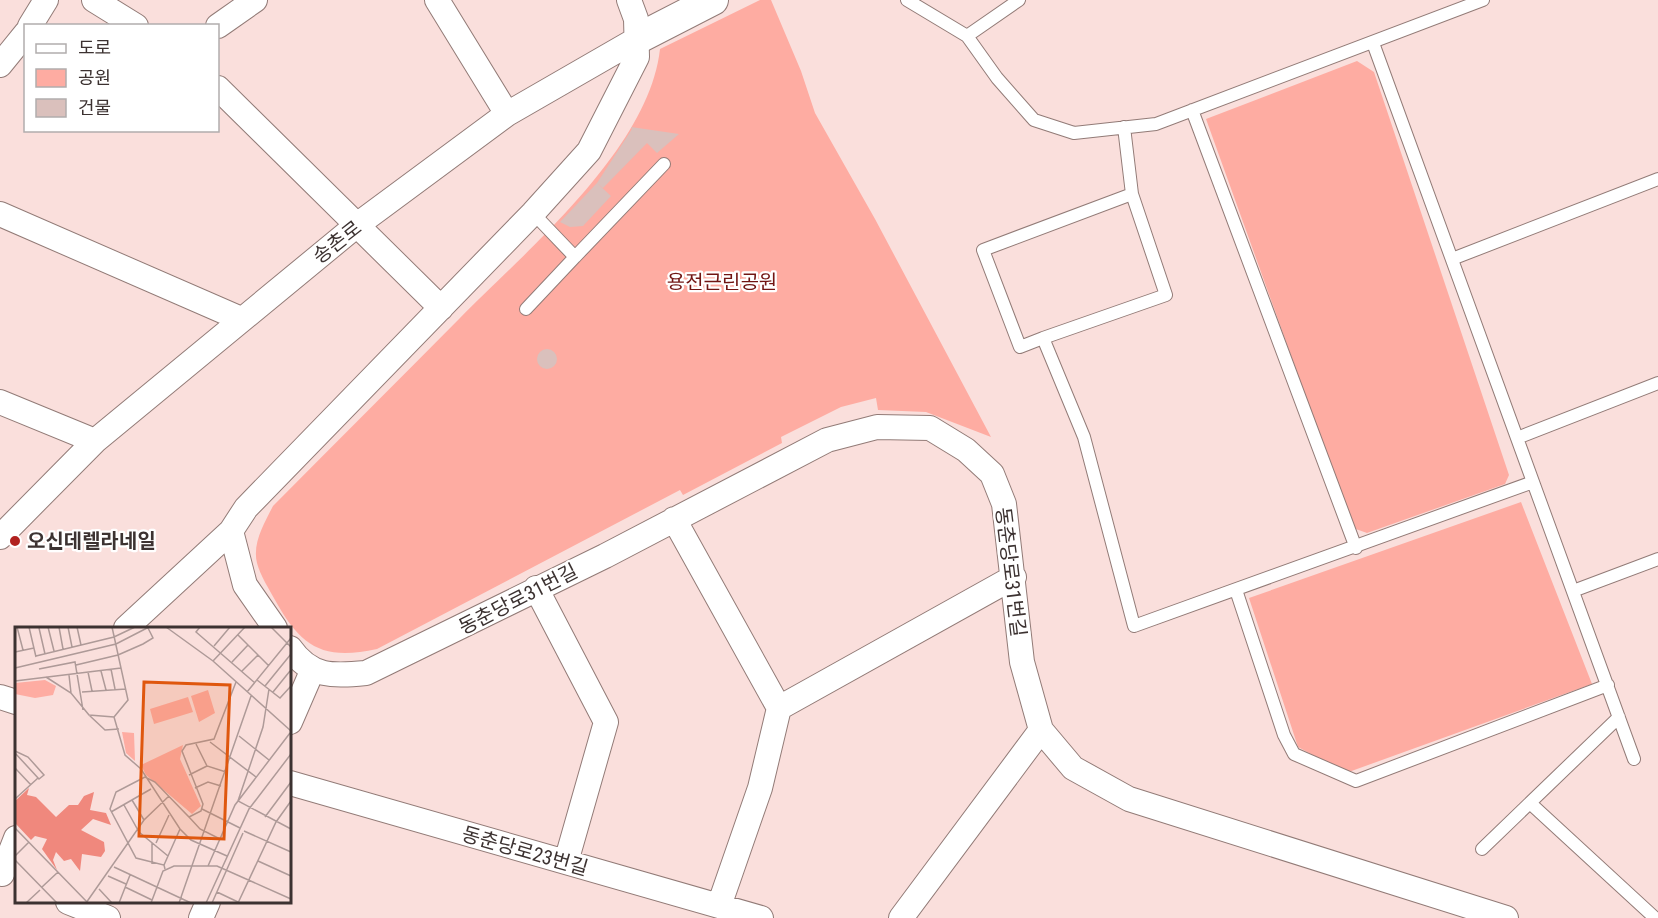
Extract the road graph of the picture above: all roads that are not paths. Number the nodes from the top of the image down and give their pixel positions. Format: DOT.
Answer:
graph roads {
  1 [pos="46,0"];
  2 [pos="94,0"];
  3 [pos="255,0"];
  4 [pos="437,0"];
  5 [pos="629,0"];
  6 [pos="713,0"];
  7 [pos="907,0"];
  8 [pos="1019,0"];
  9 [pos="1483,0"];
  10 [pos="31,24"];
  11 [pos="133,24"];
  12 [pos="219,25"];
  13 [pos="24,35"];
  14 [pos="967,36"];
  15 [pos="639,38"];
  16 [pos="1373,43"];
  17 [pos="0,65"];
  18 [pos="219,89"];
  19 [pos="1192,110"];
  20 [pos="507,114"];
  21 [pos="1124,127"];
  22 [pos="664,164"];
  23 [pos="1658,179"];
  24 [pos="1132,194"];
  25 [pos="533,213"];
  26 [pos="0,214"];
  27 [pos="357,225"];
  28 [pos="575,257"];
  29 [pos="1452,259"];
  30 [pos="441,308"];
  31 [pos="526,309"];
  32 [pos="241,319"];
  33 [pos="1043,338"];
  34 [pos="1658,382"];
  35 [pos="0,402"];
  36 [pos="1517,438"];
  37 [pos="95,441"];
  38 [pos="1533,482"];
  39 [pos="675,519"];
  40 [pos="231,531"];
  41 [pos="0,537"];
  42 [pos="1356,548"];
  43 [pos="1658,559"];
  44 [pos="1014,577"];
  45 [pos="536,588"];
  46 [pos="1236,590"];
  47 [pos="1573,591"];
  48 [pos="127,627"];
  49 [pos="274,627"];
  50 [pos="291,649"];
  51 [pos="313,669"];
  52 [pos="1608,685"];
  53 [pos="0,697"];
  54 [pos="15,702"];
  55 [pos="779,708"];
  56 [pos="1619,717"];
  57 [pos="291,720"];
  58 [pos="1041,730"];
  59 [pos="1634,759"];
  60 [pos="291,783"];
  61 [pos="1530,803"];
  62 [pos="15,842"];
  63 [pos="1482,849"];
  64 [pos="566,862"];
  65 [pos="6,876"];
  66 [pos="70,903"];
  67 [pos="208,903"];
  68 [pos="719,906"];
  69 [pos="108,918"];
  70 [pos="201,918"];
  71 [pos="762,918"];
  72 [pos="901,918"];
  73 [pos="1506,918"];
  74 [pos="1655,918"];
  1 -- 10 [label="street"];
  2 -- 11 [label="street"];
  3 -- 12 [label="street"];
  4 -- 20 [label="street"];
  5 -- 15 [label="street"];
  6 -- 15 [label="street, 송촌로"];
  7 -- 14 [label="lane"];
  8 -- 14 [label="lane"];
  9 -- 16 [label="lane"];
  13 -- 17 [label="street"];
  14 -- 21 [label="lane"];
  15 -- 20 [label="street, 송촌로"];
  15 -- 25 [label="street"];
  16 -- 19 [label="lane"];
  16 -- 29 [label="lane"];
  18 -- 27 [label="street"];
  19 -- 21 [label="lane"];
  19 -- 42 [label="lane"];
  20 -- 27 [label="street, 송촌로"];
  21 -- 24 [label="lane"];
  22 -- 28 [label="lane"];
  23 -- 29 [label="lane"];
  24 -- 33 [label="lane"];
  24 -- 33 [label="lane"];
  25 -- 28 [label="lane"];
  25 -- 30 [label="street"];
  26 -- 32 [label="street"];
  27 -- 30 [label="street"];
  27 -- 32 [label="street, 송촌로"];
  28 -- 31 [label="lane"];
  29 -- 36 [label="lane"];
  30 -- 40 [label="street"];
  32 -- 37 [label="street, 송촌로"];
  33 -- 46 [label="lane"];
  34 -- 36 [label="lane"];
  35 -- 37 [label="street"];
  36 -- 38 [label="lane"];
  37 -- 41 [label="street, 송촌로"];
  38 -- 42 [label="lane"];
  38 -- 47 [label="lane"];
  39 -- 44 [label="street, 동춘당로31번길"];
  39 -- 45 [label="street, 동춘당로31번길"];
  39 -- 55 [label="street"];
  40 -- 48 [label="street"];
  40 -- 49 [label="street"];
  42 -- 46 [label="lane"];
  43 -- 47 [label="lane"];
  44 -- 55 [label="street"];
  44 -- 58 [label="street, 동춘당로31번길"];
  45 -- 51 [label="street, 동춘당로31번길"];
  45 -- 64 [label="street"];
  46 -- 52 [label="lane"];
  47 -- 52 [label="lane"];
  50 -- 51 [label="street, 동춘당로31번길"];
  51 -- 57 [label="street"];
  52 -- 56 [label="lane"];
  53 -- 54 [label="street"];
  55 -- 68 [label="street"];
  56 -- 59 [label="lane"];
  56 -- 61 [label="lane"];
  58 -- 72 [label="street"];
  58 -- 73 [label="street, 동춘당로31번길"];
  60 -- 64 [label="street, 동춘당로23번길"];
  61 -- 63 [label="lane"];
  61 -- 74 [label="lane"];
  62 -- 65 [label="street"];
  64 -- 68 [label="street, 동춘당로23번길"];
  66 -- 69 [label="street"];
  67 -- 70 [label="street"];
  68 -- 71 [label="street, 동춘당로23번길"];
}
